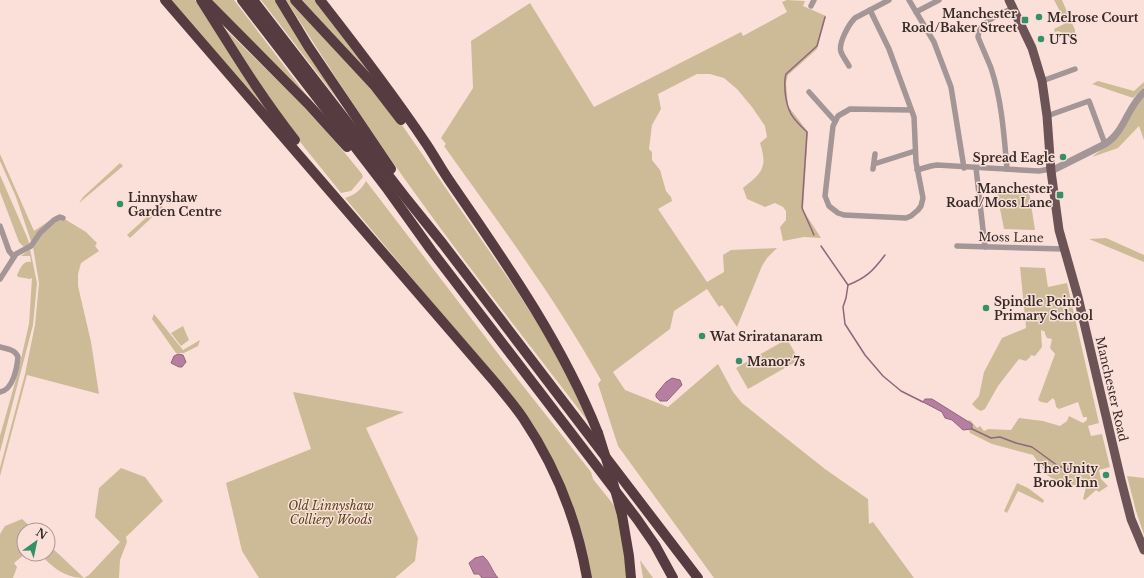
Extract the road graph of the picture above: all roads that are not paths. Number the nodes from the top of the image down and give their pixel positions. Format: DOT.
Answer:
graph roads {
  1 [pos="165,0"];
  2 [pos="201,0"];
  3 [pos="205,0"];
  4 [pos="242,0"];
  5 [pos="253,0"];
  6 [pos="280,0"];
  7 [pos="295,0"];
  8 [pos="320,0"];
  9 [pos="814,0"];
  10 [pos="889,0"];
  11 [pos="909,0"];
  12 [pos="939,0"];
  13 [pos="1011,4"];
  14 [pos="810,6"];
  15 [pos="870,10"];
  16 [pos="916,12"];
  17 [pos="849,66"];
  18 [pos="1075,69"];
  19 [pos="1042,81"];
  20 [pos="809,92"];
  21 [pos="1144,92"];
  22 [pos="910,110"];
  23 [pos="1047,116"];
  24 [pos="835,121"];
  25 [pos="1105,144"];
  26 [pos="915,151"];
  27 [pos="875,154"];
  28 [pos="964,168"];
  29 [pos="976,168"];
  30 [pos="1007,169"];
  31 [pos="917,170"];
  32 [pos="1050,170"];
  33 [pos="449,180"];
  34 [pos="62,218"];
  35 [pos="0,226"];
  36 [pos="444,244"];
  37 [pos="957,246"];
  38 [pos="985,247"];
  39 [pos="1064,249"];
  40 [pos="431,250"];
  41 [pos="14,257"];
  42 [pos="0,278"];
  43 [pos="409,282"];
  44 [pos="0,347"];
  45 [pos="0,392"];
  46 [pos="1144,550"];
  47 [pos="587,578"];
  48 [pos="631,578"];
  49 [pos="673,578"];
  50 [pos="698,578"];
  1 -- 43 [label="highway"];
  2 -- 43 [label="highway"];
  3 -- 40 [label="highway"];
  4 -- 40 [label="highway"];
  5 -- 36 [label="highway"];
  6 -- 36 [label="highway"];
  7 -- 33 [label="highway"];
  8 -- 33 [label="highway"];
  9 -- 14 [label="street"];
  10 -- 15 [label="street"];
  11 -- 16 [label="street"];
  12 -- 16 [label="street"];
  13 -- 19 [label="main road, Manchester Road"];
  13 -- 30 [label="street"];
  15 -- 17 [label="street"];
  15 -- 22 [label="street"];
  16 -- 28 [label="street"];
  18 -- 19 [label="street"];
  19 -- 23 [label="main road, Manchester Road"];
  20 -- 24 [label="street"];
  21 -- 25 [label="street"];
  22 -- 24 [label="street"];
  22 -- 26 [label="street"];
  23 -- 25 [label="street"];
  23 -- 32 [label="main road, Manchester Road"];
  24 -- 31 [label="street"];
  25 -- 32 [label="street"];
  26 -- 27 [label="street"];
  26 -- 31 [label="street"];
  28 -- 29 [label="street"];
  28 -- 31 [label="street"];
  29 -- 30 [label="street"];
  29 -- 38 [label="street"];
  30 -- 32 [label="street"];
  32 -- 39 [label="main road, Manchester Road"];
  33 -- 48 [label="highway, bridge"];
  34 -- 41 [label="street"];
  35 -- 41 [label="street"];
  36 -- 50 [label="highway"];
  37 -- 38 [label="street, Moss Lane"];
  38 -- 39 [label="street, Moss Lane"];
  39 -- 46 [label="main road, Manchester Road"];
  40 -- 49 [label="highway"];
  41 -- 42 [label="street"];
  43 -- 47 [label="highway"];
  44 -- 45 [label="street"];
}
